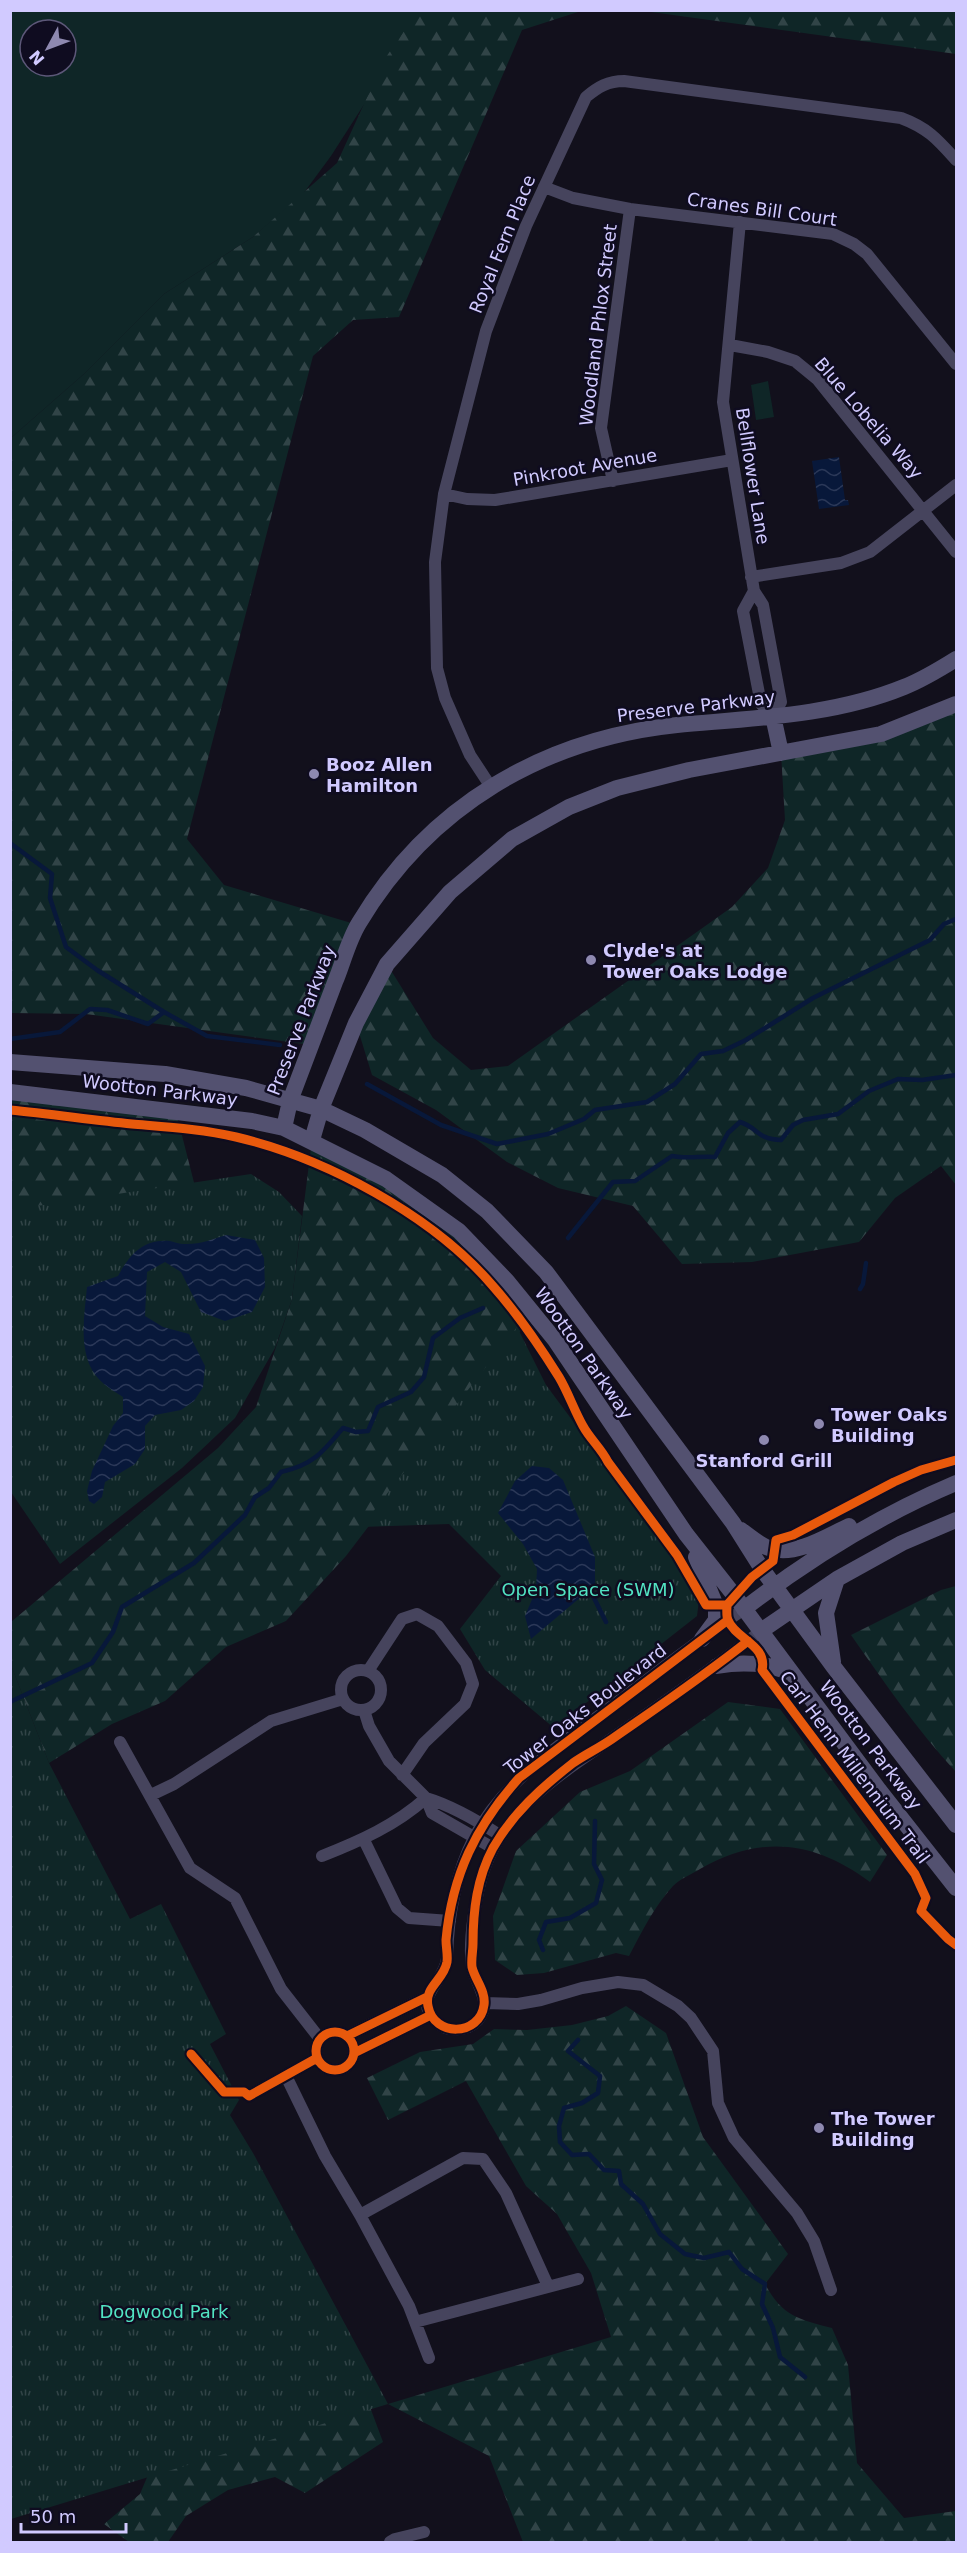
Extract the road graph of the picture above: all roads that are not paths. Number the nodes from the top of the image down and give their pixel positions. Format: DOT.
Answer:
graph roads {
  1 [pos="957,160"];
  2 [pos="544,187"];
  3 [pos="630,209"];
  4 [pos="740,222"];
  5 [pos="730,345"];
  6 [pos="957,364"];
  7 [pos="732,460"];
  8 [pos="613,481"];
  9 [pos="957,485"];
  10 [pos="444,494"];
  11 [pos="924,511"];
  12 [pos="957,552"];
  13 [pos="751,577"];
  14 [pos="754,591"];
  15 [pos="957,659"];
  16 [pos="957,704"];
  17 [pos="773,716"];
  18 [pos="781,753"];
  19 [pos="491,787"];
  20 [pos="10,1062"];
  21 [pos="10,1092"];
  22 [pos="290,1101"];
  23 [pos="321,1109"];
  24 [pos="284,1128"];
  25 [pos="312,1140"];
  26 [pos="957,1483"];
  27 [pos="908,1503"];
  28 [pos="957,1520"];
  29 [pos="733,1523"];
  30 [pos="686,1534"];
  31 [pos="837,1579"];
  32 [pos="775,1586"];
  33 [pos="744,1609"];
  34 [pos="792,1610"];
  35 [pos="761,1631"];
  36 [pos="702,1639"];
  37 [pos="717,1666"];
  38 [pos="833,1666"];
  39 [pos="368,1671"];
  40 [pos="793,1673"];
  41 [pos="343,1700"];
  42 [pos="364,1710"];
  43 [pos="120,1742"];
  44 [pos="402,1776"];
  45 [pos="151,1796"];
  46 [pos="426,1798"];
  47 [pos="483,1824"];
  48 [pos="957,1825"];
  49 [pos="501,1836"];
  50 [pos="474,1838"];
  51 [pos="364,1840"];
  52 [pos="493,1848"];
  53 [pos="322,1856"];
  54 [pos="957,1888"];
  55 [pos="450,1921"];
  56 [pos="428,1997"];
  57 [pos="485,2002"];
  58 [pos="430,2015"];
  59 [pos="347,2036"];
  60 [pos="320,2039"];
  61 [pos="354,2053"];
  62 [pos="317,2058"];
  63 [pos="286,2076"];
  64 [pos="249,2096"];
  65 [pos="360,2214"];
  66 [pos="578,2279"];
  67 [pos="548,2286"];
  68 [pos="831,2290"];
  69 [pos="415,2322"];
  70 [pos="429,2358"];
  71 [pos="424,2532"];
  72 [pos="390,2542"];
  1 -- 2 [label="street, Royal Fern Place"];
  2 -- 3 [label="street, Cranes Bill Court"];
  2 -- 10 [label="street, Royal Fern Place"];
  3 -- 4 [label="street, Cranes Bill Court"];
  3 -- 8 [label="street, Woodland Phlox Street"];
  4 -- 5 [label="street, Bellflower Lane"];
  4 -- 6 [label="street, Cranes Bill Court"];
  5 -- 7 [label="street, Bellflower Lane"];
  5 -- 11 [label="street, Blue Lobelia Way"];
  7 -- 8 [label="street, Pinkroot Avenue"];
  7 -- 13 [label="street, Bellflower Lane"];
  8 -- 10 [label="street, Pinkroot Avenue"];
  9 -- 11 [label="street"];
  10 -- 19 [label="street, Royal Fern Place"];
  11 -- 12 [label="street, Blue Lobelia Way"];
  11 -- 13 [label="street"];
  13 -- 14 [label="street, Bellflower Lane"];
  14 -- 17 [label="street, Bellflower Lane"];
  14 -- 17 [label="street"];
  15 -- 17 [label="main road, Preserve Parkway"];
  16 -- 18 [label="main road"];
  17 -- 18 [label="main road"];
  17 -- 19 [label="main road, Preserve Parkway"];
  18 -- 23 [label="main road"];
  19 -- 22 [label="main road, Preserve Parkway"];
  20 -- 22 [label="main road, Wootton Parkway"];
  21 -- 24 [label="main road, Wootton Parkway"];
  22 -- 23 [label="main road, Wootton Parkway"];
  22 -- 24 [label="main road, Preserve Parkway"];
  23 -- 25 [label="main road"];
  23 -- 29 [label="main road, Wootton Parkway"];
  24 -- 25 [label="main road, Wootton Parkway"];
  25 -- 30 [label="main road, Wootton Parkway"];
  26 -- 27 [label="main road, Tower Oaks Boulevard"];
  27 -- 29 [label="main road"];
  27 -- 32 [label="main road, Tower Oaks Boulevard"];
  28 -- 31 [label="main road, Tower Oaks Boulevard"];
  29 -- 32 [label="main road, Wootton Parkway"];
  30 -- 33 [label="main road, Wootton Parkway"];
  30 -- 36 [label="main road"];
  31 -- 34 [label="main road, Tower Oaks Boulevard"];
  31 -- 38 [label="main road"];
  32 -- 33 [label="main road, Tower Oaks Boulevard"];
  32 -- 34 [label="main road, Wootton Parkway"];
  33 -- 35 [label="main road, Wootton Parkway"];
  33 -- 36 [label="street, Tower Oaks Boulevard"];
  34 -- 35 [label="main road, Tower Oaks Boulevard"];
  34 -- 38 [label="main road, Wootton Parkway"];
  35 -- 37 [label="street, Tower Oaks Boulevard"];
  35 -- 40 [label="main road, Wootton Parkway"];
  36 -- 47 [label="street, Tower Oaks Boulevard"];
  37 -- 40 [label="main road"];
  37 -- 49 [label="street, Tower Oaks Boulevard"];
  38 -- 48 [label="main road, Wootton Parkway"];
  39 -- 41 [label="street"];
  39 -- 42 [label="street"];
  39 -- 44 [label="street"];
  40 -- 54 [label="main road, Wootton Parkway"];
  41 -- 42 [label="street"];
  41 -- 45 [label="street"];
  42 -- 44 [label="street"];
  43 -- 45 [label="street"];
  44 -- 46 [label="street"];
  45 -- 60 [label="street"];
  46 -- 47 [label="street"];
  46 -- 50 [label="street"];
  46 -- 51 [label="street"];
  47 -- 49 [label="street"];
  47 -- 50 [label="street, Tower Oaks Boulevard"];
  49 -- 52 [label="street, Tower Oaks Boulevard"];
  50 -- 52 [label="street"];
  50 -- 55 [label="street, Tower Oaks Boulevard"];
  51 -- 53 [label="street"];
  51 -- 55 [label="street"];
  52 -- 57 [label="street, Tower Oaks Boulevard"];
  55 -- 56 [label="street, Tower Oaks Boulevard"];
  56 -- 58 [label="street"];
  56 -- 59 [label="street"];
  57 -- 58 [label="street"];
  57 -- 68 [label="street"];
  58 -- 61 [label="street"];
  59 -- 60 [label="street"];
  59 -- 61 [label="street"];
  60 -- 62 [label="street"];
  61 -- 62 [label="street"];
  62 -- 63 [label="street"];
  63 -- 64 [label="street"];
  63 -- 65 [label="street"];
  65 -- 67 [label="street"];
  65 -- 69 [label="street"];
  66 -- 67 [label="street"];
  67 -- 69 [label="street"];
  69 -- 70 [label="street"];
  71 -- 72 [label="street"];
}
